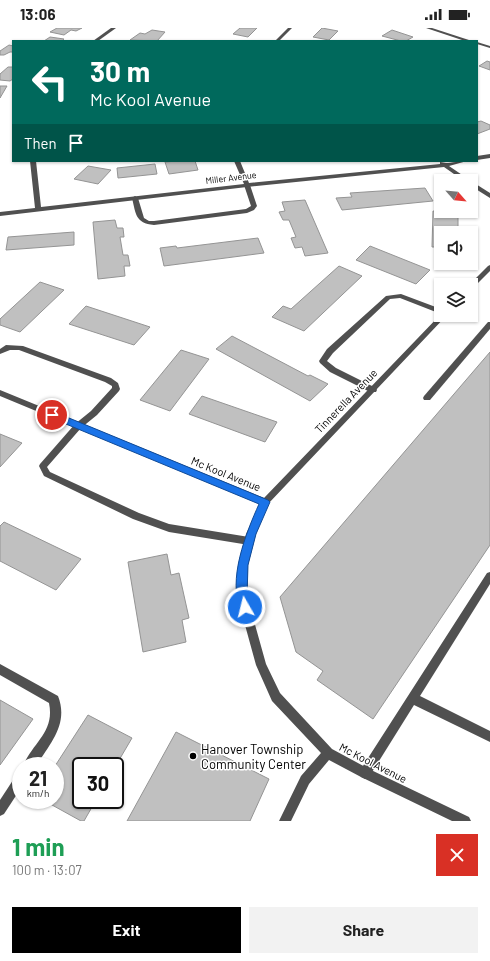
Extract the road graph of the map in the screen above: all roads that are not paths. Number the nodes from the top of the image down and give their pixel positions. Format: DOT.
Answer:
graph roads {
  1 [pos="114,28"];
  2 [pos="290,28"];
  3 [pos="428,28"];
  4 [pos="96,40"];
  5 [pos="278,40"];
  6 [pos="467,40"];
  7 [pos="478,43"];
  8 [pos="490,47"];
  9 [pos="490,156"];
  10 [pos="478,158"];
  11 [pos="33,162"];
  12 [pos="237,162"];
  13 [pos="453,162"];
  14 [pos="442,163"];
  15 [pos="458,174"];
  16 [pos="247,185"];
  17 [pos="478,188"];
  18 [pos="490,196"];
  19 [pos="135,198"];
  20 [pos="38,210"];
  21 [pos="0,214"];
  22 [pos="490,267"];
  23 [pos="478,280"];
  24 [pos="434,309"];
  25 [pos="437,322"];
  26 [pos="490,324"];
  27 [pos="0,352"];
  28 [pos="373,390"];
  29 [pos="0,393"];
  30 [pos="427,398"];
  31 [pos="78,426"];
  32 [pos="265,502"];
  33 [pos="249,541"];
  34 [pos="490,576"];
  35 [pos="0,670"];
  36 [pos="412,698"];
  37 [pos="490,737"];
  38 [pos="328,753"];
  39 [pos="35,757"];
  40 [pos="365,773"];
  41 [pos="12,792"];
  42 [pos="0,810"];
  43 [pos="285,821"];
  44 [pos="465,821"];
  1 -- 4 [label="street"];
  2 -- 5 [label="street"];
  3 -- 6 [label="street"];
  7 -- 8 [label="street"];
  9 -- 10 [label="street"];
  11 -- 20 [label="street"];
  12 -- 16 [label="street"];
  13 -- 14 [label="street, Miller Avenue"];
  14 -- 15 [label="street"];
  14 -- 16 [label="street, Miller Avenue"];
  16 -- 19 [label="street, Miller Avenue"];
  16 -- 19 [label="street"];
  17 -- 18 [label="street"];
  19 -- 20 [label="street, Miller Avenue"];
  20 -- 21 [label="street, Miller Avenue"];
  22 -- 23 [label="street"];
  24 -- 28 [label="street"];
  25 -- 28 [label="street, Tinnerella Avenue"];
  26 -- 30 [label="street"];
  27 -- 31 [label="street"];
  28 -- 32 [label="street, Tinnerella Avenue"];
  29 -- 31 [label="street, Mc Kool Avenue"];
  31 -- 32 [label="street, Mc Kool Avenue"];
  31 -- 33 [label="street"];
  32 -- 33 [label="street, Mc Kool Avenue"];
  33 -- 38 [label="street, Mc Kool Avenue"];
  34 -- 36 [label="street"];
  35 -- 39 [label="street"];
  36 -- 37 [label="street"];
  36 -- 40 [label="street"];
  38 -- 40 [label="street, Mc Kool Avenue"];
  38 -- 43 [label="street"];
  40 -- 44 [label="street, Mc Kool Avenue"];
  41 -- 42 [label="street"];
}
